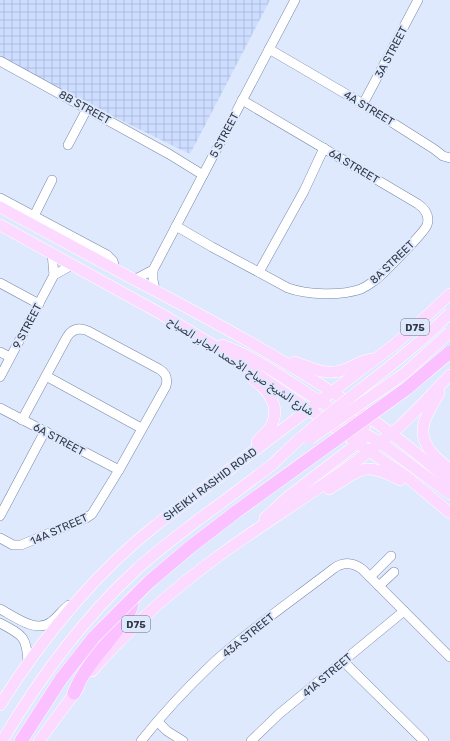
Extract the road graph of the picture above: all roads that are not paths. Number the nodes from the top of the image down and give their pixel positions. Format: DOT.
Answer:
graph roads {
  1 [pos="295,0"];
  2 [pos="418,0"];
  3 [pos="268,51"];
  4 [pos="0,61"];
  5 [pos="241,102"];
  6 [pos="363,104"];
  7 [pos="87,109"];
  8 [pos="69,145"];
  9 [pos="434,149"];
  10 [pos="326,150"];
  11 [pos="450,152"];
  12 [pos="450,158"];
  13 [pos="204,173"];
  14 [pos="52,179"];
  15 [pos="0,198"];
  16 [pos="0,207"];
  17 [pos="34,216"];
  18 [pos="427,217"];
  19 [pos="0,225"];
  20 [pos="175,228"];
  21 [pos="52,253"];
  22 [pos="72,265"];
  23 [pos="116,270"];
  24 [pos="153,270"];
  25 [pos="260,273"];
  26 [pos="54,276"];
  27 [pos="134,280"];
  28 [pos="0,283"];
  29 [pos="155,290"];
  30 [pos="450,294"];
  31 [pos="39,304"];
  32 [pos="450,313"];
  33 [pos="427,316"];
  34 [pos="450,332"];
  35 [pos="205,340"];
  36 [pos="0,352"];
  37 [pos="450,352"];
  38 [pos="226,353"];
  39 [pos="10,357"];
  40 [pos="377,358"];
  41 [pos="280,359"];
  42 [pos="46,376"];
  43 [pos="448,377"];
  44 [pos="0,378"];
  45 [pos="332,392"];
  46 [pos="320,401"];
  47 [pos="344,401"];
  48 [pos="0,408"];
  49 [pos="309,409"];
  50 [pos="334,419"];
  51 [pos="22,420"];
  52 [pos="366,425"];
  53 [pos="141,428"];
  54 [pos="45,432"];
  55 [pos="390,434"];
  56 [pos="380,442"];
  57 [pos="358,443"];
  58 [pos="369,451"];
  59 [pos="250,455"];
  60 [pos="273,464"];
  61 [pos="119,470"];
  62 [pos="450,470"];
  63 [pos="450,482"];
  64 [pos="421,488"];
  65 [pos="450,494"];
  66 [pos="305,497"];
  67 [pos="450,512"];
  68 [pos="0,516"];
  69 [pos="256,529"];
  70 [pos="0,538"];
  71 [pos="391,556"];
  72 [pos="394,572"];
  73 [pos="370,577"];
  74 [pos="379,586"];
  75 [pos="133,597"];
  76 [pos="77,600"];
  77 [pos="0,609"];
  78 [pos="404,611"];
  79 [pos="0,623"];
  80 [pos="450,657"];
  81 [pos="343,661"];
  82 [pos="28,663"];
  83 [pos="74,693"];
  84 [pos="0,705"];
  85 [pos="158,722"];
  86 [pos="423,740"];
  87 [pos="2,741"];
  88 [pos="21,741"];
  89 [pos="39,741"];
  90 [pos="141,741"];
  91 [pos="183,741"];
  92 [pos="251,741"];
  1 -- 3 [label="street, 5 STREET"];
  2 -- 6 [label="street, 3A STREET"];
  3 -- 5 [label="street, 5 STREET"];
  3 -- 6 [label="street, 4A STREET"];
  4 -- 7 [label="street, 8B STREET"];
  5 -- 10 [label="street, 6A STREET"];
  5 -- 13 [label="street, 5 STREET"];
  6 -- 9 [label="street, 4A STREET"];
  7 -- 8 [label="street"];
  7 -- 13 [label="street, 8B STREET"];
  9 -- 11 [label="street, 4A STREET"];
  9 -- 12 [label="street, 4A STREET"];
  10 -- 18 [label="street, 6A STREET"];
  10 -- 25 [label="street"];
  13 -- 20 [label="street, 5 STREET"];
  14 -- 17 [label="street"];
  15 -- 17 [label="street"];
  16 -- 23 [label="main road, شارع الشيخ صباح الأحمد الجابر الصباح"];
  17 -- 23 [label="street"];
  18 -- 25 [label="street, 8A STREET"];
  19 -- 21 [label="main road, شارع الشيخ صباح الأحمد الجابر الصباح"];
  20 -- 24 [label="street, 5 STREET"];
  20 -- 25 [label="street, 8A STREET"];
  21 -- 22 [label="main road, شارع الشيخ صباح الأحمد الجابر الصباح"];
  21 -- 26 [label="street"];
  22 -- 26 [label="street"];
  22 -- 35 [label="main road, شارع الشيخ صباح الأحمد الجابر الصباح"];
  23 -- 27 [label="main road, شارع الشيخ صباح الأحمد الجابر الصباح"];
  24 -- 27 [label="street"];
  24 -- 29 [label="street"];
  26 -- 31 [label="street, 9 STREET"];
  27 -- 29 [label="main road, شارع الشيخ صباح الأحمد الجابر الصباح"];
  28 -- 31 [label="street"];
  29 -- 41 [label="main road, شارع الشيخ صباح الأحمد الجابر الصباح"];
  30 -- 33 [label="main road, SHEIKH RASHID ROAD / D75"];
  31 -- 39 [label="street, 9 STREET"];
  32 -- 60 [label="main road, bridge"];
  33 -- 40 [label="main road, SHEIKH RASHID ROAD / D75"];
  33 -- 47 [label="main road"];
  34 -- 60 [label="main road, bridge"];
  35 -- 38 [label="main road, شارع الشيخ صباح الأحمد الجابر الصباح"];
  35 -- 46 [label="main road"];
  36 -- 39 [label="street"];
  37 -- 75 [label="highway, bridge"];
  38 -- 49 [label="main road, شارع الشيخ صباح الأحمد الجابر الصباح"];
  38 -- 59 [label="main road"];
  39 -- 44 [label="street, 9 STREET"];
  40 -- 41 [label="main road"];
  40 -- 45 [label="main road, SHEIKH RASHID ROAD / D75"];
  41 -- 45 [label="main road, شارع الشيخ صباح الأحمد الجابر الصباح"];
  42 -- 51 [label="street"];
  42 -- 53 [label="street"];
  42 -- 53 [label="street, 14A STREET"];
  43 -- 55 [label="main road, D75"];
  43 -- 62 [label="main road"];
  45 -- 46 [label="main road, SHEIKH RASHID ROAD / D75"];
  45 -- 47 [label="main road, شارع الشيخ صباح الأحمد الجابر الصباح"];
  46 -- 49 [label="main road, SHEIKH RASHID ROAD / D75"];
  46 -- 50 [label="main road"];
  47 -- 50 [label="main road"];
  47 -- 52 [label="main road, شارع الشيخ صباح الأحمد الجابر الصباح"];
  48 -- 51 [label="street, 6A STREET"];
  49 -- 50 [label="main road, شارع الشيخ صباح الأحمد الجابر الصباح"];
  49 -- 59 [label="main road, SHEIKH RASHID ROAD / D75"];
  50 -- 52 [label="main road"];
  50 -- 57 [label="main road, شارع الشيخ صباح الأحمد الجابر الصباح"];
  51 -- 54 [label="street, 6A STREET"];
  52 -- 55 [label="main road, شارع الشيخ صباح الأحمد الجابر الصباح"];
  52 -- 56 [label="main road"];
  52 -- 57 [label="main road"];
  53 -- 61 [label="street, 14A STREET"];
  54 -- 61 [label="street, 6A STREET"];
  54 -- 68 [label="street"];
  55 -- 56 [label="main road, D75"];
  55 -- 63 [label="main road, شارع الشيخ صباح الأحمد الجابر الصباح"];
  56 -- 58 [label="main road, D75"];
  56 -- 65 [label="main road"];
  57 -- 58 [label="main road, شارع الشيخ صباح الأحمد الجابر الصباح"];
  57 -- 69 [label="main road"];
  58 -- 64 [label="main road, شارع الشيخ صباح الأحمد الجابر الصباح"];
  58 -- 66 [label="main road, D75"];
  59 -- 76 [label="main road, SHEIKH RASHID ROAD / D75"];
  60 -- 87 [label="main road"];
  61 -- 70 [label="street, 14A STREET"];
  64 -- 66 [label="main road"];
  64 -- 67 [label="main road, شارع الشيخ صباح الأحمد الجابر الصباح"];
  66 -- 69 [label="main road, D75"];
  69 -- 83 [label="main road, D75"];
  71 -- 73 [label="street"];
  72 -- 74 [label="street"];
  73 -- 74 [label="street, 43A STREET"];
  73 -- 85 [label="street, 43A STREET"];
  74 -- 78 [label="street, 43A STREET"];
  75 -- 83 [label="highway"];
  75 -- 88 [label="highway, bridge"];
  76 -- 77 [label="street"];
  76 -- 82 [label="main road, SHEIKH RASHID ROAD / D75"];
  78 -- 80 [label="street, 43A STREET"];
  78 -- 81 [label="street, 41A STREET"];
  79 -- 82 [label="street"];
  81 -- 86 [label="street"];
  81 -- 92 [label="street, 41A STREET"];
  82 -- 84 [label="main road, SHEIKH RASHID ROAD / D75"];
  83 -- 89 [label="main road, D75"];
  85 -- 90 [label="street, 43A STREET"];
  85 -- 91 [label="street"];
}
